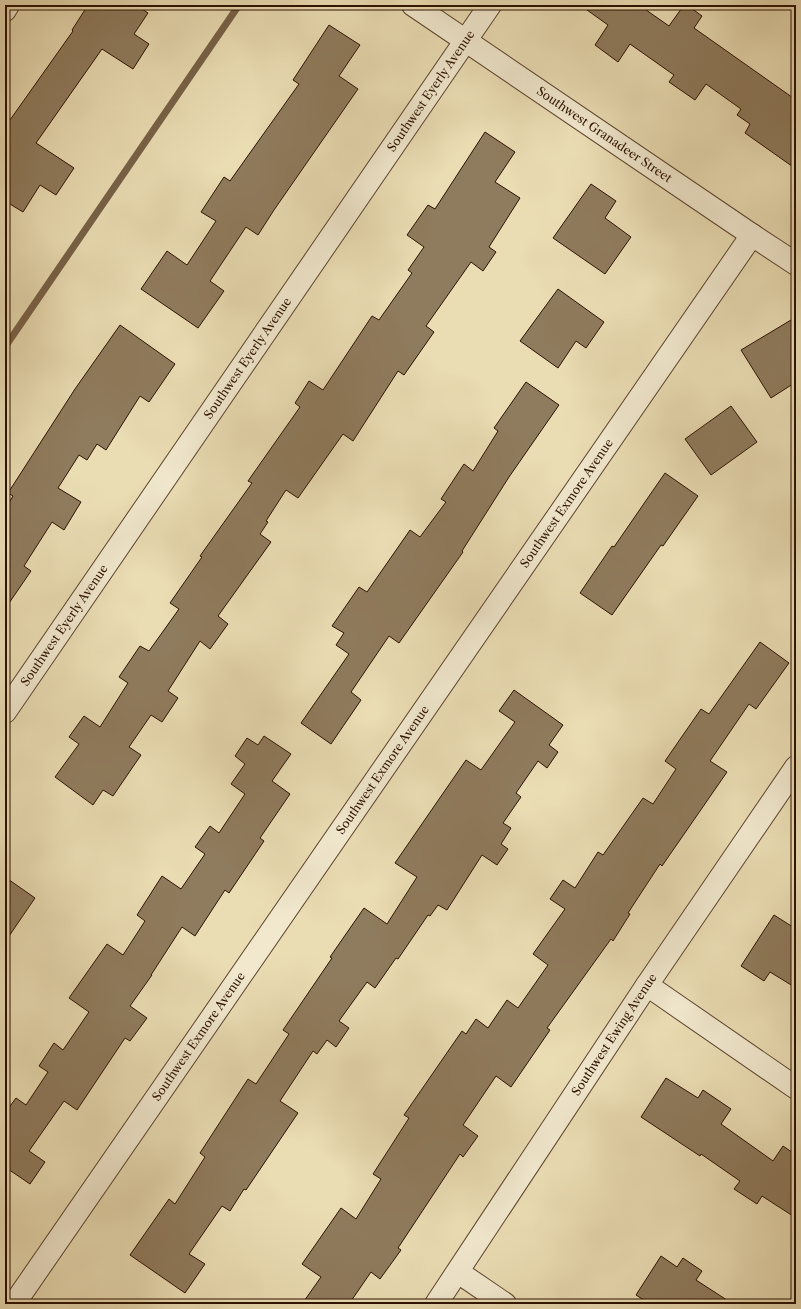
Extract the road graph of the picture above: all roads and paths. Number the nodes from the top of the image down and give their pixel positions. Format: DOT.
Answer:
graph roads {
  1 [pos="8,5"];
  2 [pos="413,5"];
  3 [pos="490,5"];
  4 [pos="5,10"];
  5 [pos="466,40"];
  6 [pos="752,235"];
  7 [pos="796,264"];
  8 [pos="5,712"];
  9 [pos="796,767"];
  10 [pos="647,985"];
  11 [pos="796,1088"];
  12 [pos="458,1272"];
  13 [pos="14,1304"];
  14 [pos="436,1304"];
  15 [pos="505,1304"];
  1 -- 4 [label="street"];
  2 -- 5 [label="street, Southwest Granadeer Street"];
  3 -- 5 [label="street, Southwest Eyerly Avenue"];
  5 -- 6 [label="street, Southwest Granadeer Street"];
  5 -- 8 [label="street, Southwest Eyerly Avenue"];
  6 -- 7 [label="street, Southwest Granadeer Street"];
  6 -- 13 [label="street, Southwest Exmore Avenue"];
  9 -- 10 [label="street, Southwest Ewing Avenue"];
  10 -- 11 [label="street"];
  10 -- 12 [label="street, Southwest Ewing Avenue"];
  12 -- 14 [label="street, Southwest Ewing Avenue"];
  12 -- 15 [label="street"];
}
